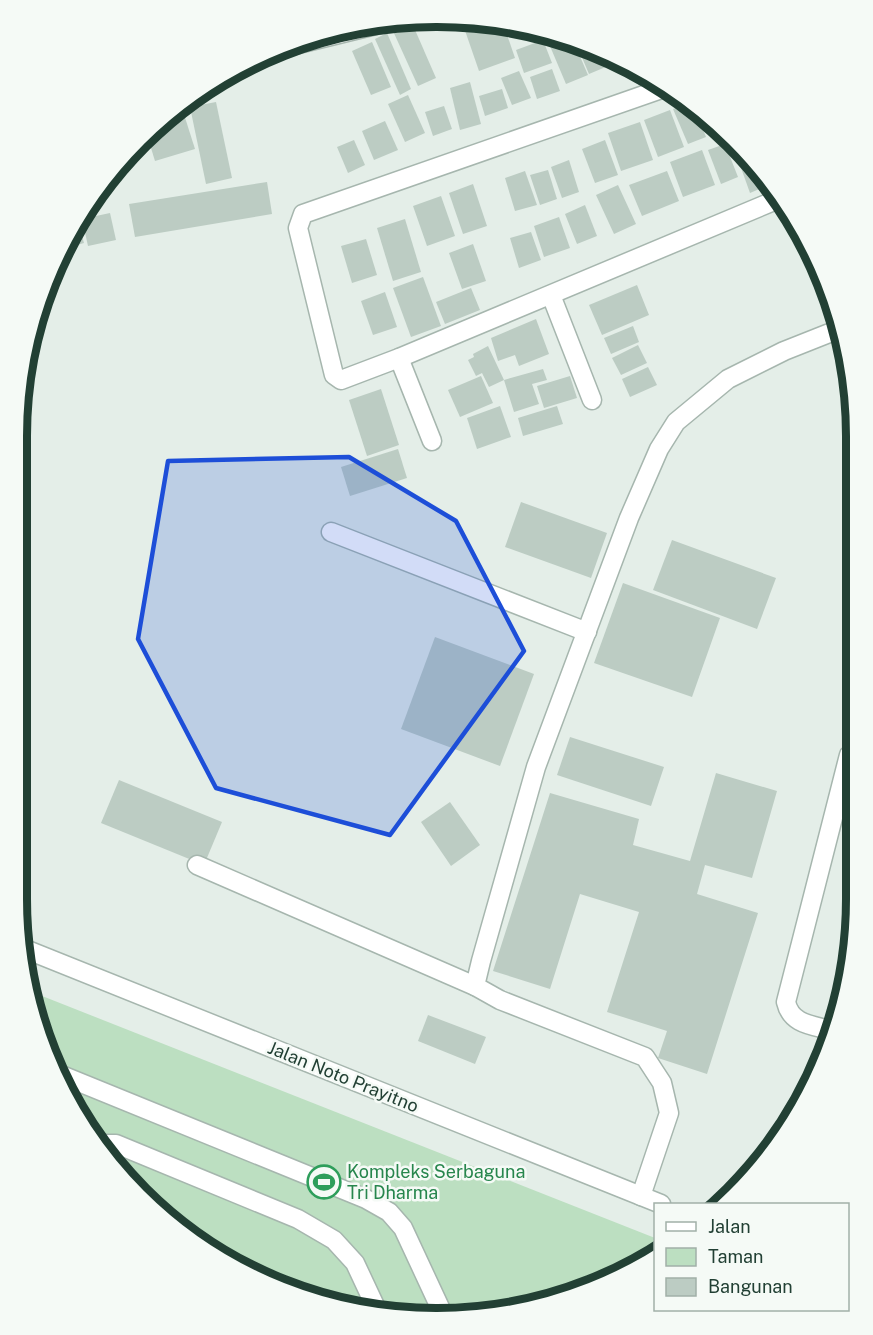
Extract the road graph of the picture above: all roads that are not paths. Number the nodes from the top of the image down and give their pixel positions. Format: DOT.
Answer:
graph roads {
  1 [pos="656,91"];
  2 [pos="772,202"];
  3 [pos="551,296"];
  4 [pos="832,332"];
  5 [pos="399,358"];
  6 [pos="592,400"];
  7 [pos="432,441"];
  8 [pos="331,532"];
  9 [pos="587,632"];
  10 [pos="846,767"];
  11 [pos="197,865"];
  12 [pos="31,951"];
  13 [pos="475,987"];
  14 [pos="824,1028"];
  15 [pos="68,1078"];
  16 [pos="109,1144"];
  17 [pos="640,1196"];
  18 [pos="659,1203"];
  19 [pos="374,1303"];
  20 [pos="440,1308"];
  1 -- 5 [label="street"];
  2 -- 3 [label="street"];
  3 -- 5 [label="street"];
  3 -- 6 [label="street"];
  4 -- 9 [label="street"];
  5 -- 7 [label="street"];
  8 -- 9 [label="street"];
  9 -- 13 [label="street"];
  10 -- 14 [label="street"];
  11 -- 13 [label="street"];
  12 -- 17 [label="street, Jalan Noto Prayitno"];
  13 -- 17 [label="street"];
  15 -- 20 [label="street"];
  16 -- 19 [label="street"];
  17 -- 18 [label="street, Jalan Noto Prayitno"];
}
